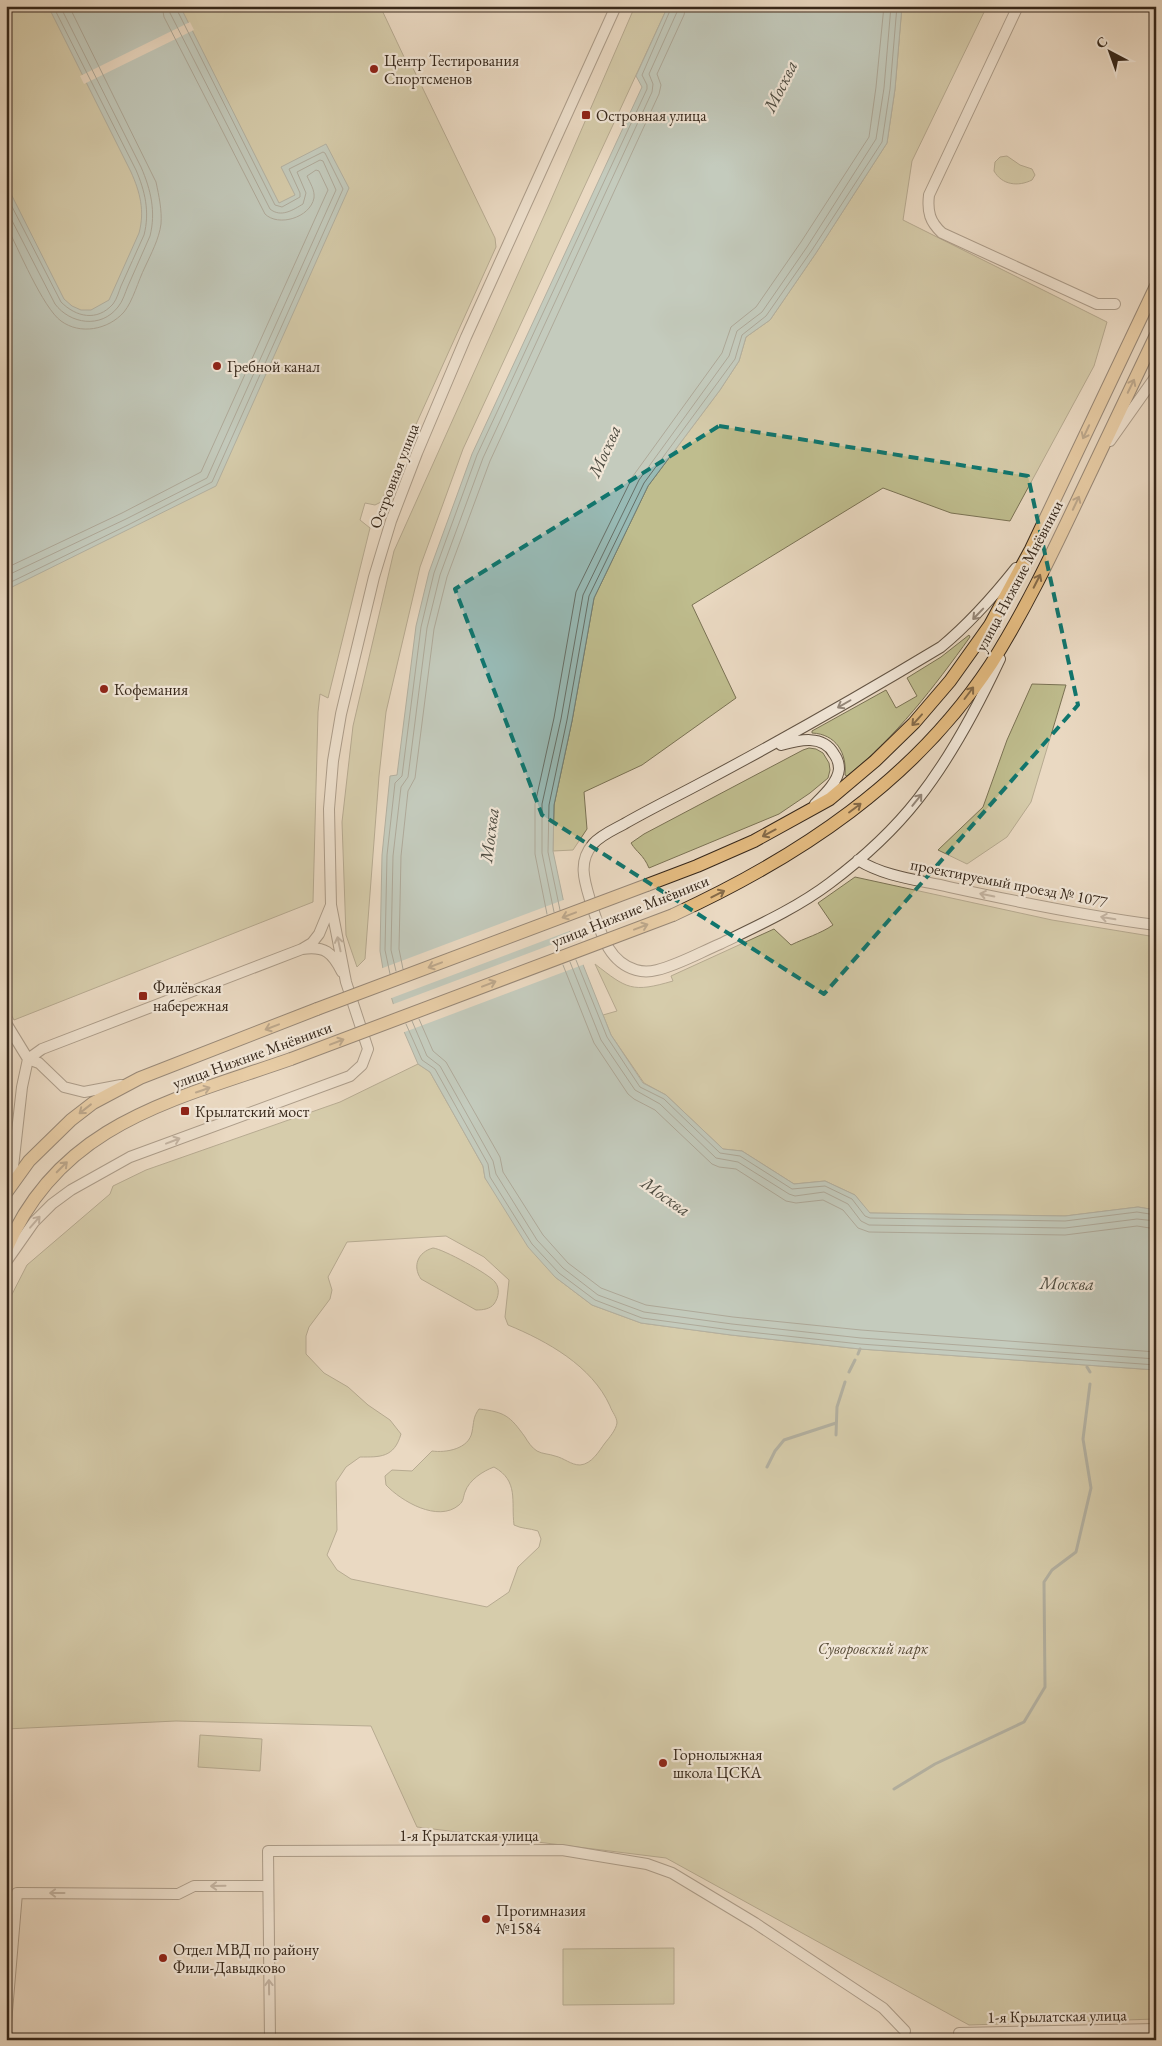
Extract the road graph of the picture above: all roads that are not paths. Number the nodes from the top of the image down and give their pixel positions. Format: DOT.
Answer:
graph roads {
  1 [pos="616,6"];
  2 [pos="1018,6"];
  3 [pos="1156,286"];
  4 [pos="1115,304"];
  5 [pos="1156,336"];
  6 [pos="1156,376"];
  7 [pos="1095,462"];
  8 [pos="1031,549"];
  9 [pos="1018,618"];
  10 [pos="761,751"];
  11 [pos="804,814"];
  12 [pos="858,860"];
  13 [pos="331,905"];
  14 [pos="1156,925"];
  15 [pos="302,949"];
  16 [pos="346,982"];
  17 [pos="6,1023"];
  18 [pos="28,1059"];
  19 [pos="126,1084"];
  20 [pos="8,1188"];
  21 [pos="6,1250"];
  22 [pos="6,1262"];
  23 [pos="267,1886"];
  24 [pos="6,2023"];
  25 [pos="1156,2029"];
  26 [pos="905,2030"];
  27 [pos="959,2033"];
  28 [pos="270,2040"];
  1 -- 13 [label="street, Островная улица"];
  2 -- 4 [label="street"];
  3 -- 8 [label="main road, улица Нижние Мнёвники, one-way"];
  7 -- 5 [label="main road, улица Нижние Мнёвники, one-way"];
  6 -- 7 [label="street"];
  9 -- 7 [label="main road, улица Нижние Мнёвники, one-way"];
  8 -- 10 [label="street, one-way"];
  8 -- 11 [label="main road, улица Нижние Мнёвники, one-way"];
  12 -- 9 [label="street, one-way"];
  21 -- 9 [label="main road, улица Нижние Мнёвники, one-way, bridge"];
  10 -- 11 [label="street"];
  10 -- 12 [label="street"];
  11 -- 19 [label="main road, улица Нижние Мнёвники, one-way, bridge"];
  14 -- 12 [label="street, проектируемый проезд № 1077, one-way"];
  13 -- 15 [label="street, Островная улица"];
  16 -- 13 [label="street, one-way"];
  15 -- 16 [label="street"];
  15 -- 18 [label="street"];
  22 -- 16 [label="street, one-way"];
  17 -- 18 [label="street"];
  18 -- 19 [label="street"];
  18 -- 20 [label="street"];
  19 -- 20 [label="main road, улица Нижние Мнёвники, one-way"];
  23 -- 24 [label="street, one-way"];
  23 -- 26 [label="street, 1-я Крылатская улица"];
  28 -- 23 [label="street, one-way"];
  25 -- 27 [label="street, 1-я Крылатская улица"];
}
